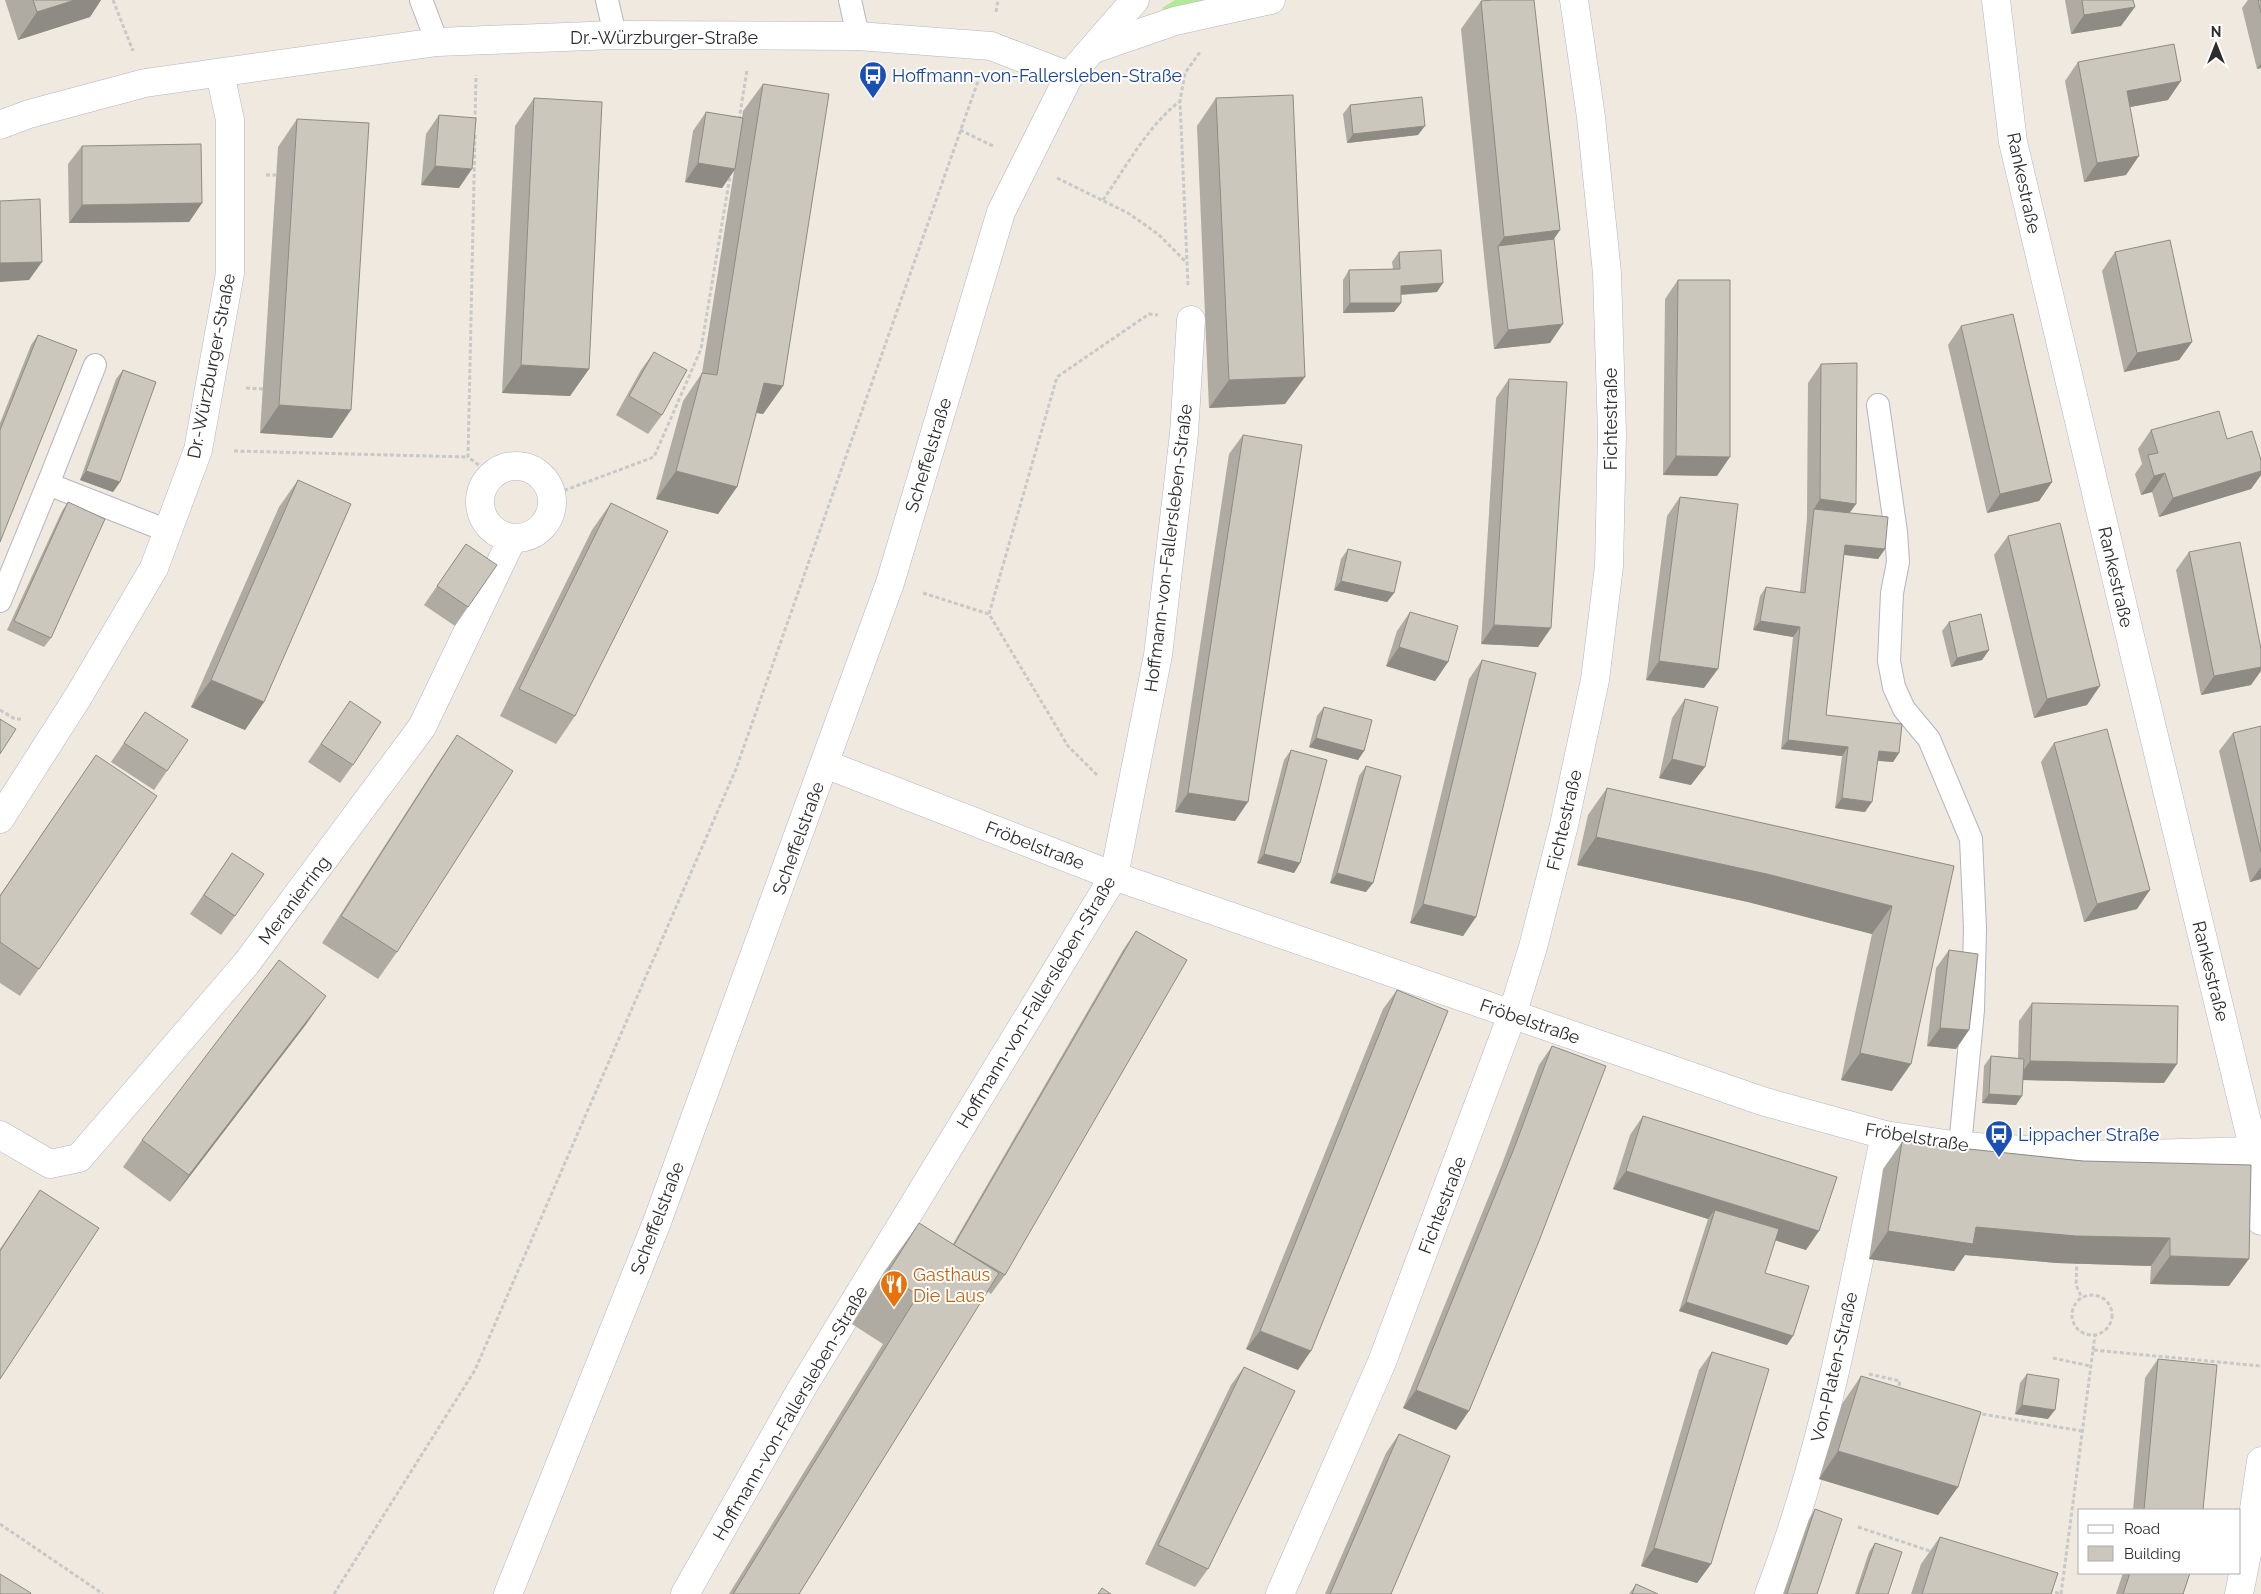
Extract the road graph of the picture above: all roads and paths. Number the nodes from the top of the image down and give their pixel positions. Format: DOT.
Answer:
graph roads {
  1 [pos="113,0"];
  2 [pos="421,0"];
  3 [pos="607,0"];
  4 [pos="850,0"];
  5 [pos="1135,0"];
  6 [pos="1271,0"];
  7 [pos="1574,0"];
  8 [pos="1996,0"];
  9 [pos="615,35"];
  10 [pos="752,36"];
  11 [pos="858,36"];
  12 [pos="476,40"];
  13 [pos="437,42"];
  14 [pos="991,46"];
  15 [pos="1092,49"];
  16 [pos="220,73"];
  17 [pos="1069,76"];
  18 [pos="145,83"];
  19 [pos="738,124"];
  20 [pos="0,125"];
  21 [pos="960,130"];
  22 [pos="1026,162"];
  23 [pos="730,173"];
  24 [pos="1103,200"];
  25 [pos="1186,263"];
  26 [pos="1191,320"];
  27 [pos="95,365"];
  28 [pos="1878,405"];
  29 [pos="198,450"];
  30 [pos="468,456"];
  31 [pos="492,475"];
  32 [pos="48,484"];
  33 [pos="552,494"];
  34 [pos="168,531"];
  35 [pos="512,539"];
  36 [pos="890,583"];
  37 [pos="0,601"];
  38 [pos="989,614"];
  39 [pos="825,764"];
  40 [pos="1128,805"];
  41 [pos="0,819"];
  42 [pos="1114,876"];
  43 [pos="1512,1014"];
  44 [pos="0,1135"];
  45 [pos="1885,1135"];
  46 [pos="1960,1146"];
  47 [pos="2258,1150"];
  48 [pos="2261,1221"];
  49 [pos="2078,1257"];
  50 [pos="2082,1298"];
  51 [pos="2095,1334"];
  52 [pos="2093,1350"];
  53 [pos="2053,1358"];
  54 [pos="2090,1366"];
  55 [pos="2261,1366"];
  56 [pos="1834,1367"];
  57 [pos="1897,1394"];
  58 [pos="1974,1413"];
  59 [pos="2082,1431"];
  60 [pos="2261,1461"];
  61 [pos="0,1524"];
  62 [pos="1858,1527"];
  63 [pos="1941,1554"];
  64 [pos="2042,1588"];
  65 [pos="103,1594"];
  66 [pos="334,1594"];
  67 [pos="508,1594"];
  68 [pos="685,1594"];
  69 [pos="1280,1594"];
  70 [pos="1769,1594"];
  71 [pos="2061,1594"];
  72 [pos="2239,1594"];
  1 -- 18 [label="path"];
  2 -- 13 [label="lane"];
  3 -- 9 [label="lane"];
  4 -- 11 [label="lane"];
  5 -- 15 [label="street"];
  6 -- 15 [label="street"];
  7 -- 43 [label="street, Fichtestraße"];
  8 -- 47 [label="street, Rankestraße"];
  9 -- 10 [label="street, Dr.-Würzburger-Straße"];
  9 -- 12 [label="street, Dr.-Würzburger-Straße"];
  10 -- 11 [label="street, Dr.-Würzburger-Straße"];
  10 -- 19 [label="path"];
  11 -- 14 [label="street, Dr.-Würzburger-Straße"];
  12 -- 13 [label="street, Dr.-Würzburger-Straße"];
  12 -- 30 [label="path"];
  13 -- 16 [label="street, Dr.-Würzburger-Straße"];
  14 -- 17 [label="street, Dr.-Würzburger-Straße"];
  14 -- 21 [label="path"];
  15 -- 17 [label="street"];
  16 -- 18 [label="street, Dr.-Würzburger-Straße"];
  16 -- 29 [label="street, Dr.-Würzburger-Straße"];
  17 -- 22 [label="street, Scheffelstraße"];
  18 -- 20 [label="street, Dr.-Würzburger-Straße"];
  21 -- 22 [label="path"];
  21 -- 66 [label="path"];
  22 -- 24 [label="path"];
  22 -- 36 [label="street, Scheffelstraße"];
  23 -- 33 [label="path"];
  24 -- 25 [label="path"];
  24 -- 25 [label="path"];
  25 -- 26 [label="path"];
  26 -- 38 [label="path"];
  26 -- 40 [label="street, Hoffmann-von-Fallersleben-Straße"];
  27 -- 32 [label="lane"];
  28 -- 46 [label="lane"];
  29 -- 30 [label="path"];
  29 -- 34 [label="street, Dr.-Würzburger-Straße"];
  30 -- 31 [label="path"];
  31 -- 33 [label="street"];
  31 -- 35 [label="street"];
  32 -- 34 [label="lane"];
  32 -- 37 [label="lane"];
  33 -- 35 [label="street"];
  34 -- 41 [label="street, Dr.-Würzburger-Straße"];
  35 -- 44 [label="street, Meranierring"];
  36 -- 38 [label="path"];
  36 -- 39 [label="street, Scheffelstraße"];
  38 -- 40 [label="path"];
  39 -- 42 [label="street, Fröbelstraße"];
  39 -- 67 [label="street, Scheffelstraße"];
  40 -- 42 [label="street, Hoffmann-von-Fallersleben-Straße"];
  42 -- 43 [label="street, Fröbelstraße"];
  42 -- 68 [label="street, Hoffmann-von-Fallersleben-Straße"];
  43 -- 45 [label="street, Fröbelstraße"];
  43 -- 69 [label="street, Fichtestraße"];
  45 -- 46 [label="street, Fröbelstraße"];
  45 -- 56 [label="street, Von-Platen-Straße"];
  46 -- 47 [label="street, Fröbelstraße"];
  47 -- 48 [label="street, Rankestraße"];
  49 -- 50 [label="path"];
  50 -- 51 [label="path"];
  50 -- 51 [label="path"];
  51 -- 52 [label="path"];
  52 -- 54 [label="path"];
  52 -- 55 [label="path"];
  53 -- 54 [label="path"];
  54 -- 59 [label="path"];
  56 -- 57 [label="path"];
  56 -- 70 [label="street, Von-Platen-Straße"];
  58 -- 59 [label="path"];
  59 -- 71 [label="path"];
  60 -- 72 [label="street"];
  61 -- 65 [label="path"];
  62 -- 63 [label="path"];
  64 -- 71 [label="path"];
}
